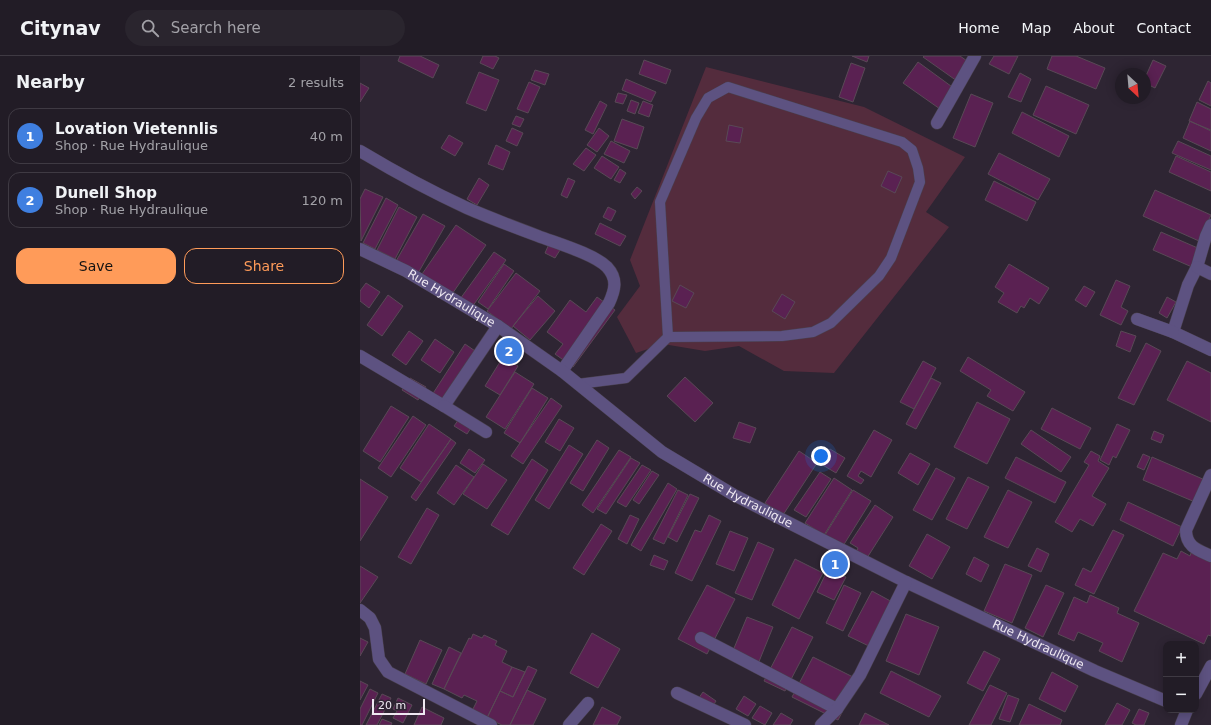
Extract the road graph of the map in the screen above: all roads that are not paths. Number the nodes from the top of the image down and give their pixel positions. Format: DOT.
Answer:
graph roads {
  1 [pos="975,56"];
  2 [pos="937,123"];
  3 [pos="360,151"];
  4 [pos="1211,225"];
  5 [pos="360,249"];
  6 [pos="1197,267"];
  7 [pos="1211,274"];
  8 [pos="1137,319"];
  9 [pos="498,326"];
  10 [pos="1173,332"];
  11 [pos="668,338"];
  12 [pos="1211,350"];
  13 [pos="360,356"];
  14 [pos="562,371"];
  15 [pos="578,384"];
  16 [pos="444,406"];
  17 [pos="486,432"];
  18 [pos="1211,475"];
  19 [pos="1211,556"];
  20 [pos="906,582"];
  21 [pos="360,610"];
  22 [pos="701,638"];
  23 [pos="1211,666"];
  24 [pos="1199,688"];
  25 [pos="677,692"];
  26 [pos="1163,700"];
  27 [pos="588,703"];
  28 [pos="837,709"];
  29 [pos="1186,713"];
  30 [pos="491,725"];
  31 [pos="569,725"];
  32 [pos="745,725"];
  33 [pos="821,725"];
  34 [pos="1181,725"];
  1 -- 2 [label="street"];
  3 -- 14 [label="street"];
  4 -- 6 [label="street"];
  5 -- 9 [label="street, Rue Hydraulique"];
  6 -- 7 [label="street"];
  6 -- 10 [label="street"];
  8 -- 10 [label="street"];
  9 -- 14 [label="street, Rue Hydraulique"];
  9 -- 16 [label="street"];
  10 -- 12 [label="street"];
  11 -- 11 [label="lane"];
  11 -- 15 [label="lane"];
  13 -- 16 [label="street"];
  14 -- 15 [label="street, Rue Hydraulique"];
  15 -- 20 [label="street, Rue Hydraulique"];
  16 -- 17 [label="street"];
  18 -- 19 [label="street"];
  20 -- 26 [label="street, Rue Hydraulique"];
  20 -- 28 [label="street"];
  21 -- 30 [label="street"];
  22 -- 28 [label="street"];
  23 -- 24 [label="street"];
  25 -- 32 [label="street"];
  27 -- 31 [label="street"];
  28 -- 33 [label="street"];
  29 -- 34 [label="street"];
}
